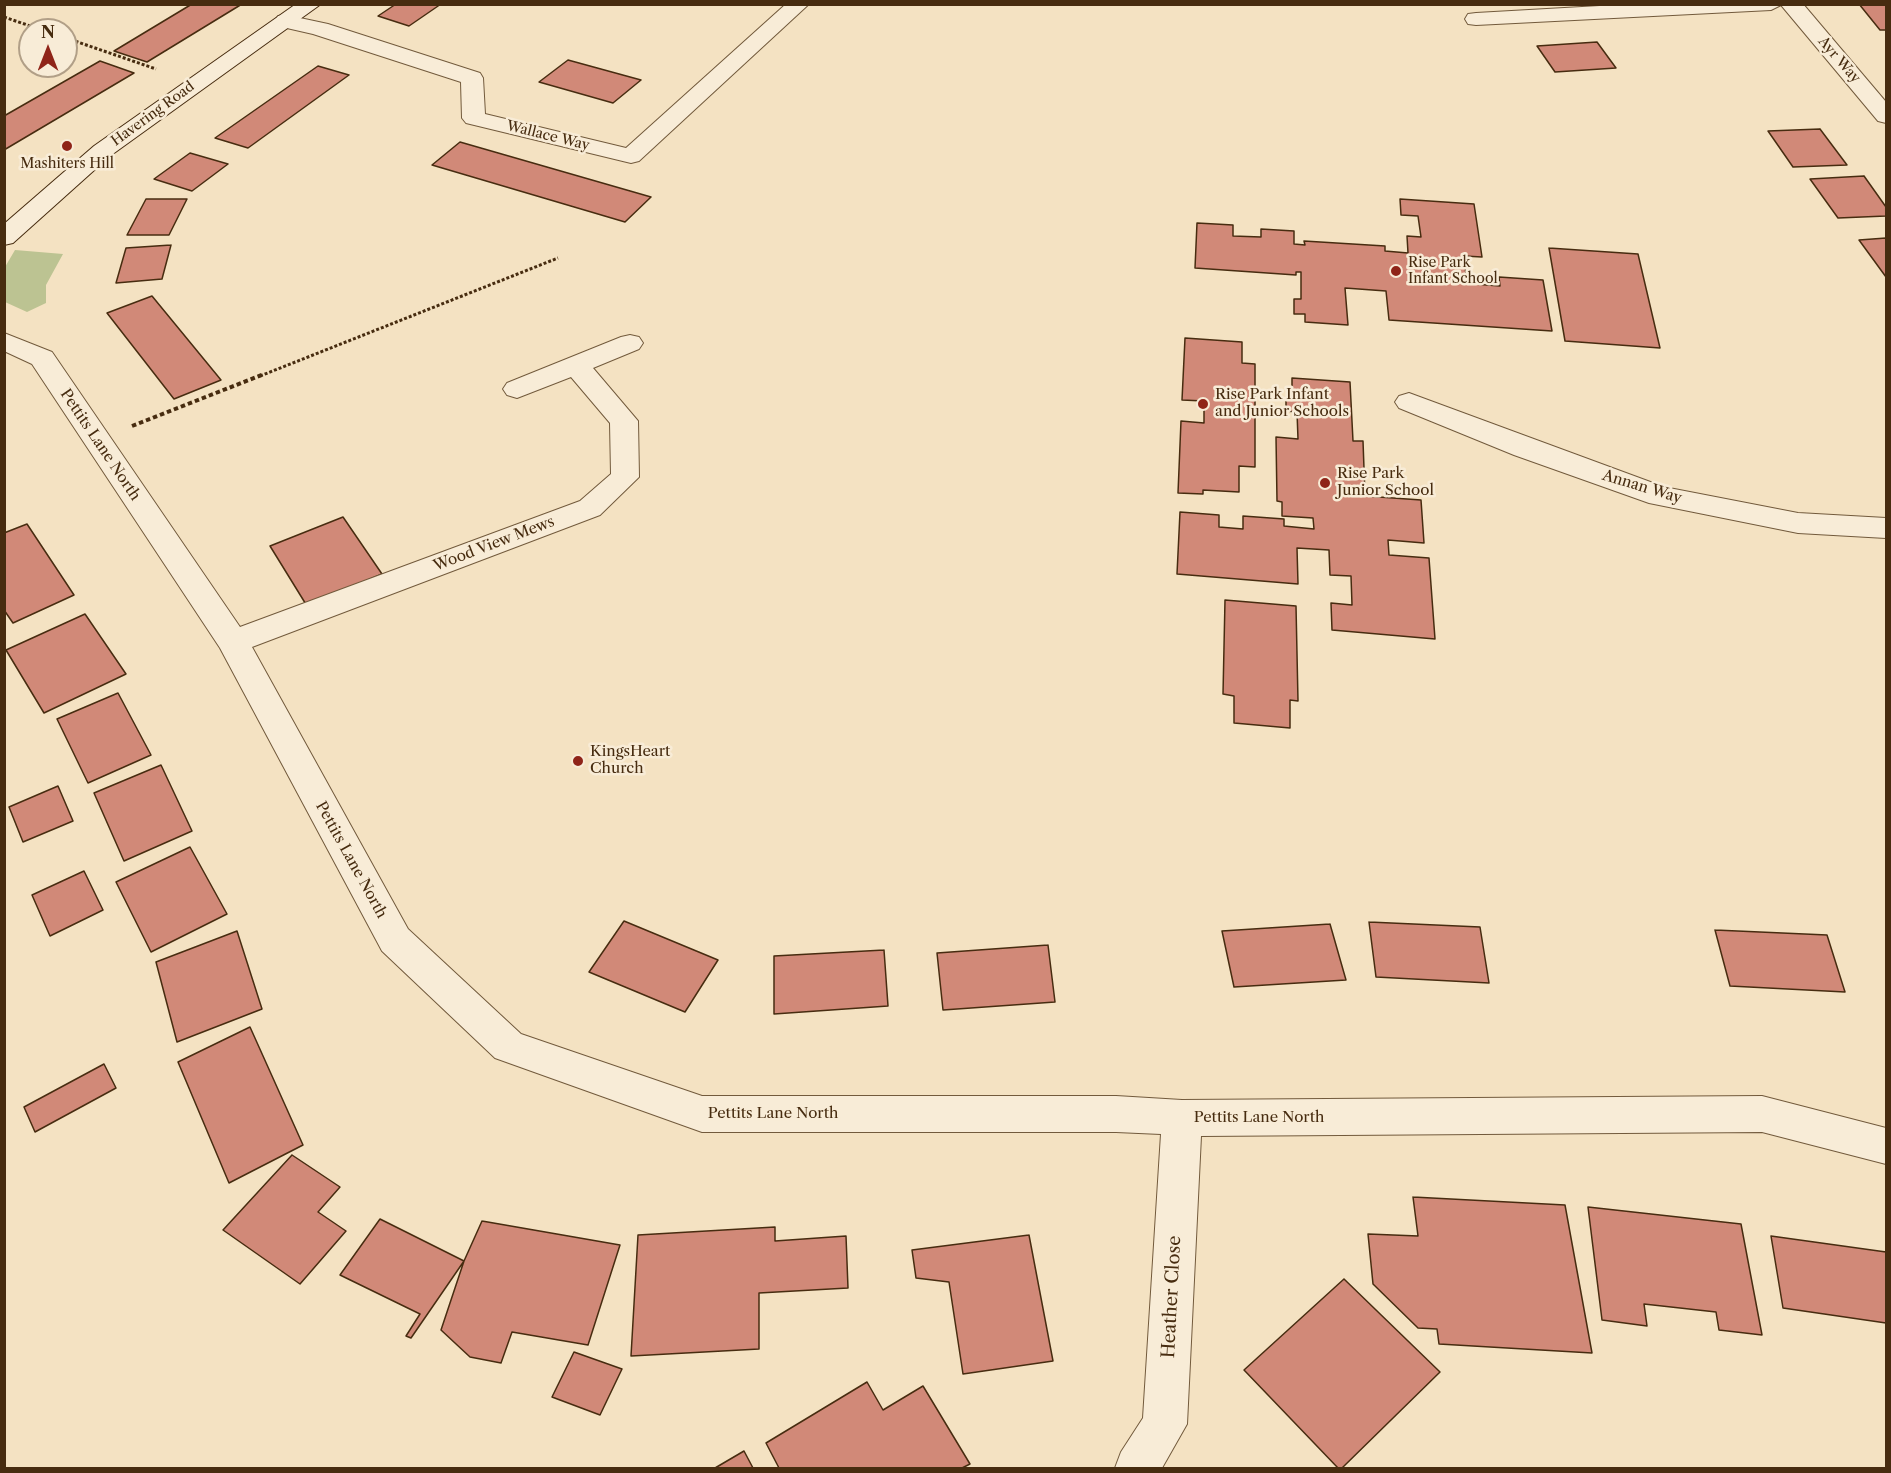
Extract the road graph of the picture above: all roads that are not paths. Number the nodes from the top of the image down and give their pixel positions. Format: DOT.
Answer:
graph roads {
  1 [pos="311,4"];
  2 [pos="799,4"];
  3 [pos="1771,4"];
  4 [pos="1791,4"];
  5 [pos="1476,20"];
  6 [pos="286,21"];
  7 [pos="1887,116"];
  8 [pos="4,238"];
  9 [pos="4,341"];
  10 [pos="630,343"];
  11 [pos="576,365"];
  12 [pos="518,389"];
  13 [pos="1409,402"];
  14 [pos="1887,528"];
  15 [pos="232,642"];
  16 [pos="1182,1118"];
  17 [pos="1887,1146"];
  18 [pos="1137,1468"];
  1 -- 6 [label="street, Havering Road"];
  2 -- 6 [label="street, Wallace Way"];
  3 -- 5 [label="street"];
  4 -- 7 [label="street, Ayr Way"];
  6 -- 8 [label="street, Havering Road"];
  9 -- 15 [label="street, Pettits Lane North"];
  10 -- 11 [label="street"];
  11 -- 12 [label="street"];
  11 -- 15 [label="street, Wood View Mews"];
  13 -- 14 [label="street, Annan Way"];
  15 -- 16 [label="street, Pettits Lane North"];
  16 -- 17 [label="street, Pettits Lane North"];
  16 -- 18 [label="street, Heather Close"];
}
